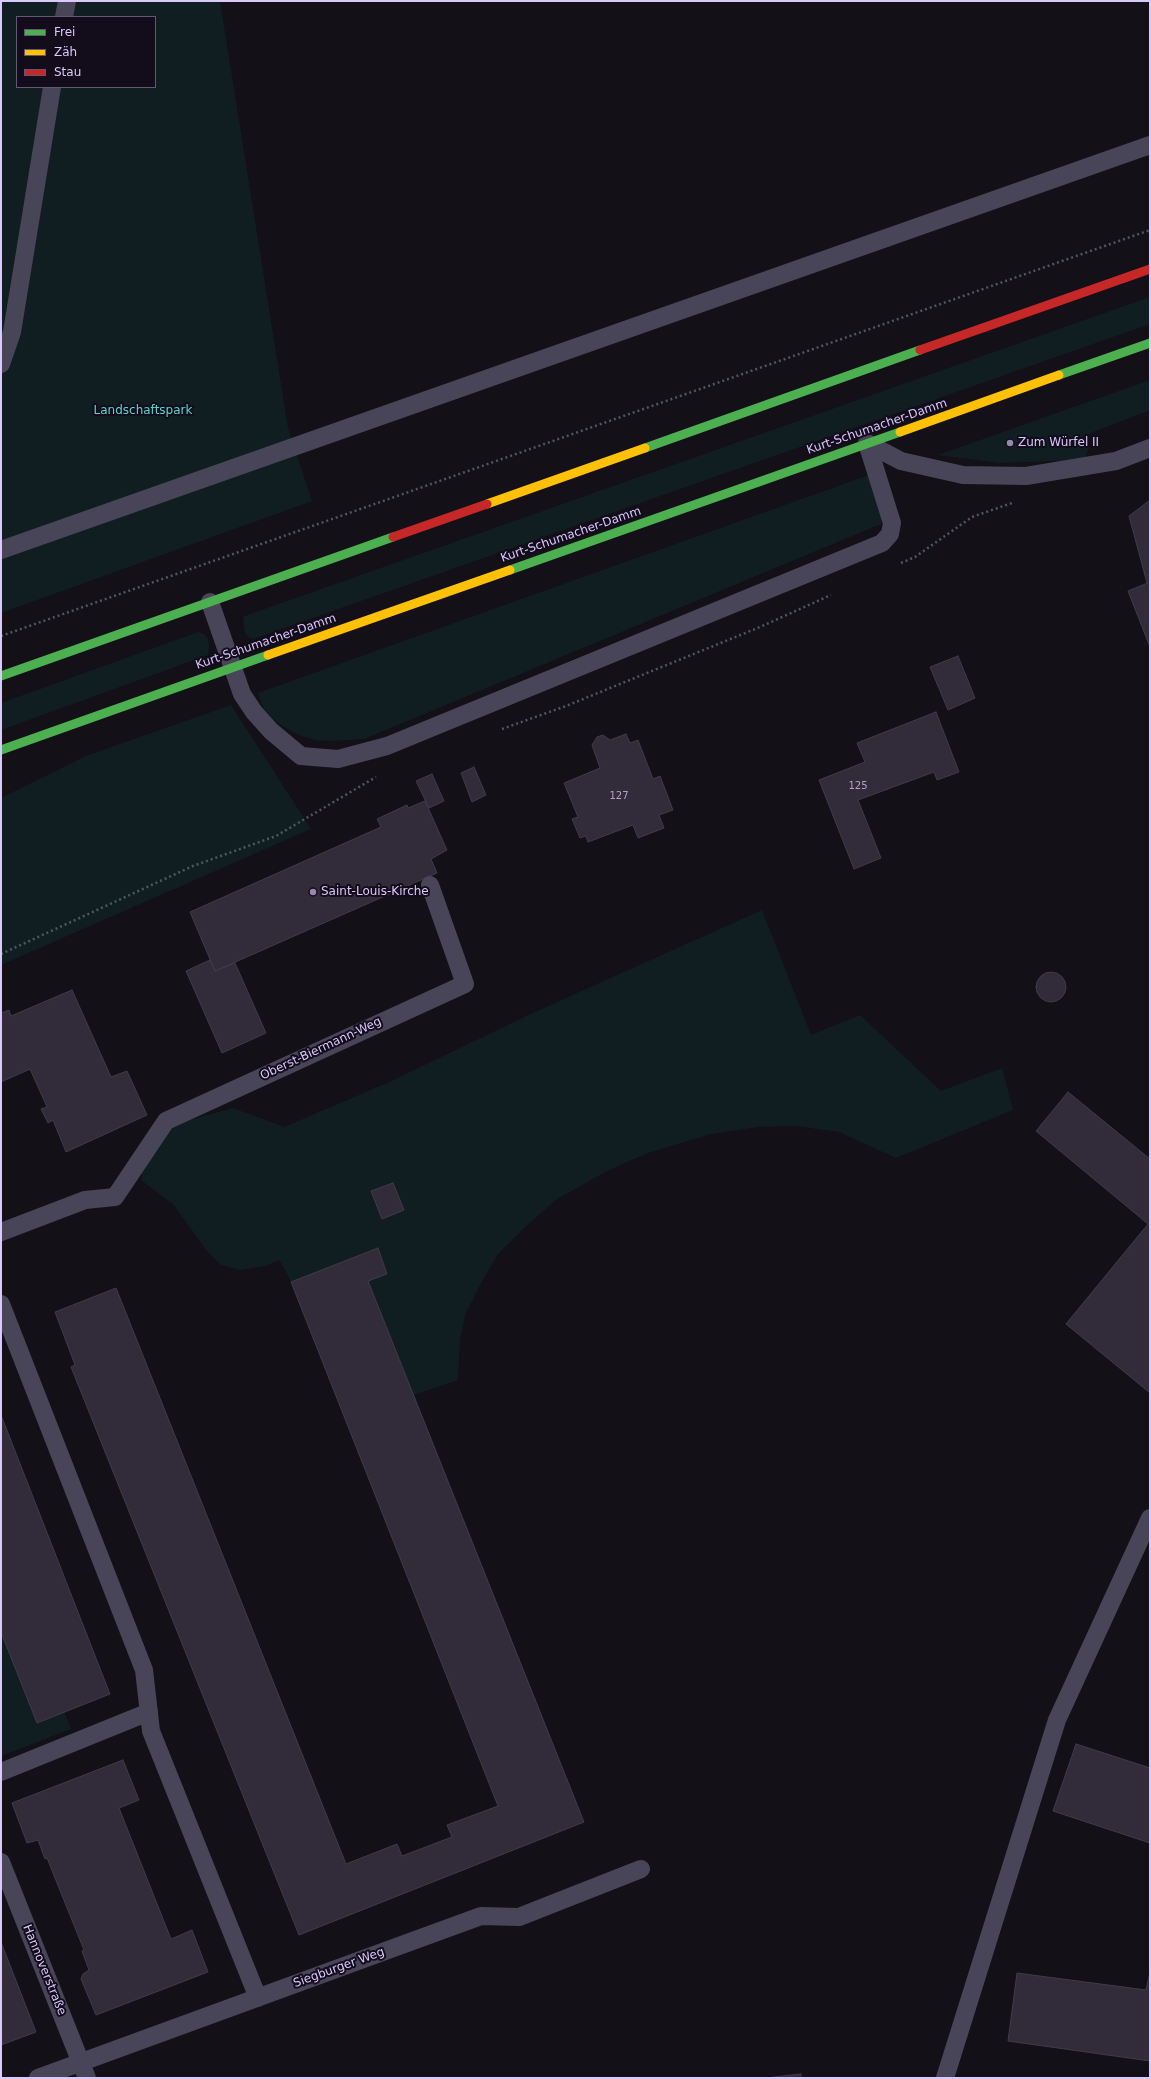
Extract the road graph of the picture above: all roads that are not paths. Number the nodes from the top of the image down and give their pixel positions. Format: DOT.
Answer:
graph roads {
  1 [pos="67,1"];
  2 [pos="64,16"];
  3 [pos="52,88"];
  4 [pos="1150,145"];
  5 [pos="1150,269"];
  6 [pos="1150,343"];
  7 [pos="1,364"];
  8 [pos="867,443"];
  9 [pos="1150,448"];
  10 [pos="1,550"];
  11 [pos="210,602"];
  12 [pos="233,667"];
  13 [pos="1,676"];
  14 [pos="1,750"];
  15 [pos="430,885"];
  16 [pos="1,1232"];
  17 [pos="1,1304"];
  18 [pos="1150,1518"];
  19 [pos="149,1712"];
  20 [pos="1,1772"];
  21 [pos="1,1862"];
  22 [pos="641,1869"];
  23 [pos="258,1998"];
  24 [pos="84,2071"];
  25 [pos="38,2078"];
  26 [pos="945,2078"];
  1 -- 2 [label="lane"];
  3 -- 7 [label="lane"];
  4 -- 10 [label="lane"];
  5 -- 11 [label="main road"];
  6 -- 8 [label="main road, Kurt-Schumacher-Damm"];
  8 -- 9 [label="lane"];
  8 -- 12 [label="main road, Kurt-Schumacher-Damm"];
  8 -- 12 [label="lane"];
  11 -- 12 [label="lane"];
  11 -- 13 [label="main road"];
  12 -- 14 [label="main road, Kurt-Schumacher-Damm"];
  15 -- 16 [label="lane, Oberst-Biermann-Weg"];
  17 -- 19 [label="lane"];
  18 -- 26 [label="lane"];
  19 -- 20 [label="lane"];
  19 -- 23 [label="lane"];
  21 -- 24 [label="lane, Hannoverstraße"];
  22 -- 23 [label="lane, Siegburger Weg"];
  23 -- 24 [label="lane, Siegburger Weg"];
  24 -- 25 [label="lane, Siegburger Weg"];
}
